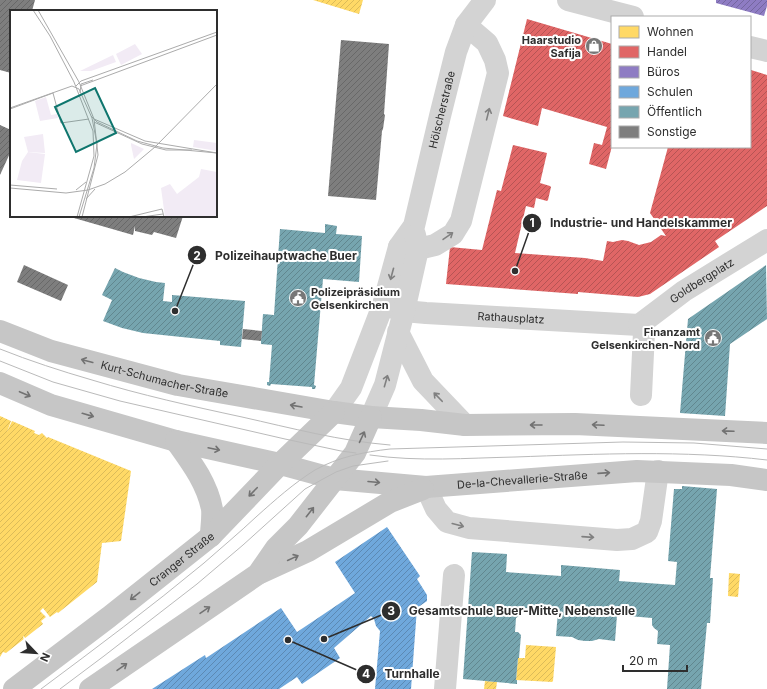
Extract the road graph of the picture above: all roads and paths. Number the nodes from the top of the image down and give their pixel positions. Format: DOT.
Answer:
graph roads {
  1 [pos="485,0"];
  2 [pos="568,0"];
  3 [pos="629,16"];
  4 [pos="466,25"];
  5 [pos="751,47"];
  6 [pos="767,51"];
  7 [pos="766,243"];
  8 [pos="408,248"];
  9 [pos="383,305"];
  10 [pos="404,311"];
  11 [pos="639,325"];
  12 [pos="0,331"];
  13 [pos="398,332"];
  14 [pos="0,383"];
  15 [pos="641,394"];
  16 [pos="334,412"];
  17 [pos="371,417"];
  18 [pos="465,425"];
  19 [pos="767,433"];
  20 [pos="176,441"];
  21 [pos="280,464"];
  22 [pos="658,471"];
  23 [pos="730,475"];
  24 [pos="335,479"];
  25 [pos="767,480"];
  26 [pos="767,486"];
  27 [pos="426,487"];
  28 [pos="211,536"];
  29 [pos="258,574"];
  30 [pos="454,575"];
  31 [pos="14,689"];
  32 [pos="90,689"];
  33 [pos="445,689"];
  1 -- 4 [label="street, Hölscherstraße"];
  2 -- 3 [label="street"];
  4 -- 8 [label="street, Hölscherstraße"];
  8 -- 4 [label="street, one-way"];
  5 -- 6 [label="street"];
  7 -- 11 [label="street, Goldbergplatz"];
  8 -- 9 [label="street, Hölscherstraße, one-way"];
  8 -- 10 [label="street, Hölscherstraße"];
  9 -- 10 [label="street, Rathausplatz"];
  9 -- 16 [label="street, Hölscherstraße"];
  10 -- 11 [label="street, Rathausplatz"];
  10 -- 13 [label="street, Hölscherstraße"];
  11 -- 15 [label="street"];
  16 -- 12 [label="main road, Kurt-Schumacher-Straße, one-way"];
  17 -- 13 [label="street, Hölscherstraße, one-way"];
  18 -- 13 [label="street, one-way"];
  14 -- 20 [label="main road, one-way"];
  16 -- 17 [label="main road"];
  16 -- 21 [label="main road, Cranger Straße"];
  17 -- 18 [label="main road"];
  24 -- 17 [label="main road, one-way"];
  19 -- 18 [label="main road, one-way"];
  20 -- 21 [label="main road, one-way"];
  20 -- 28 [label="main road"];
  21 -- 24 [label="main road, De-la-Chevallerie-Straße"];
  21 -- 28 [label="main road, Cranger Straße, one-way"];
  22 -- 23 [label="main road, De-la-Chevallerie-Straße"];
  27 -- 22 [label="main road, De-la-Chevallerie-Straße, one-way"];
  27 -- 22 [label="street, one-way"];
  23 -- 25 [label="main road, De-la-Chevallerie-Straße"];
  23 -- 26 [label="street"];
  24 -- 27 [label="main road, De-la-Chevallerie-Straße, one-way"];
  29 -- 24 [label="main road, one-way"];
  29 -- 27 [label="main road, one-way"];
  28 -- 31 [label="main road, Cranger Straße, one-way"];
  32 -- 29 [label="main road, one-way"];
  30 -- 33 [label="street"];
}
